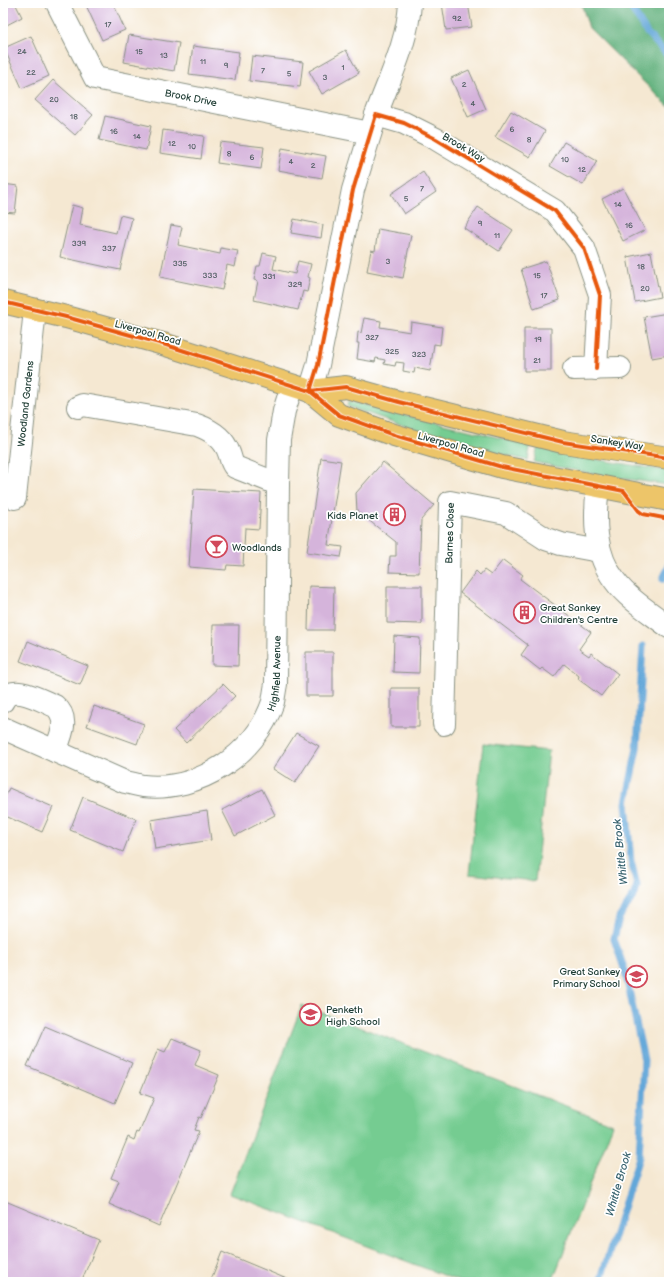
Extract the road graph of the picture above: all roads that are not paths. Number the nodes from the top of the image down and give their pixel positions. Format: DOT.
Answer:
graph roads {
  1 [pos="57,3"];
  2 [pos="410,3"];
  3 [pos="373,124"];
  4 [pos="3,302"];
  5 [pos="36,310"];
  6 [pos="620,368"];
  7 [pos="574,369"];
  8 [pos="596,369"];
  9 [pos="301,388"];
  10 [pos="78,407"];
  11 [pos="563,442"];
  12 [pos="669,458"];
  13 [pos="278,484"];
  14 [pos="598,486"];
  15 [pos="15,498"];
  16 [pos="669,500"];
  17 [pos="600,551"];
  18 [pos="669,627"];
  19 [pos="3,701"];
  20 [pos="444,724"];
  21 [pos="3,728"];
  22 [pos="54,751"];
  1 -- 3 [label="street, Brook Drive"];
  2 -- 3 [label="street"];
  3 -- 8 [label="street, Brook Way"];
  3 -- 9 [label="street"];
  4 -- 5 [label="highway, Liverpool Road"];
  5 -- 9 [label="highway, Liverpool Road"];
  5 -- 15 [label="street, Woodland Gardens"];
  6 -- 8 [label="street"];
  7 -- 8 [label="street"];
  9 -- 11 [label="highway, Liverpool Road"];
  9 -- 13 [label="street, Highfield Avenue"];
  9 -- 14 [label="highway, Liverpool Road"];
  10 -- 13 [label="street"];
  11 -- 12 [label="highway, Sankey Way"];
  13 -- 22 [label="street, Highfield Avenue"];
  14 -- 16 [label="highway"];
  14 -- 17 [label="street"];
  17 -- 18 [label="street"];
  17 -- 20 [label="street, Barnes Close"];
  19 -- 22 [label="street"];
  21 -- 22 [label="street, Highfield Avenue"];
}
